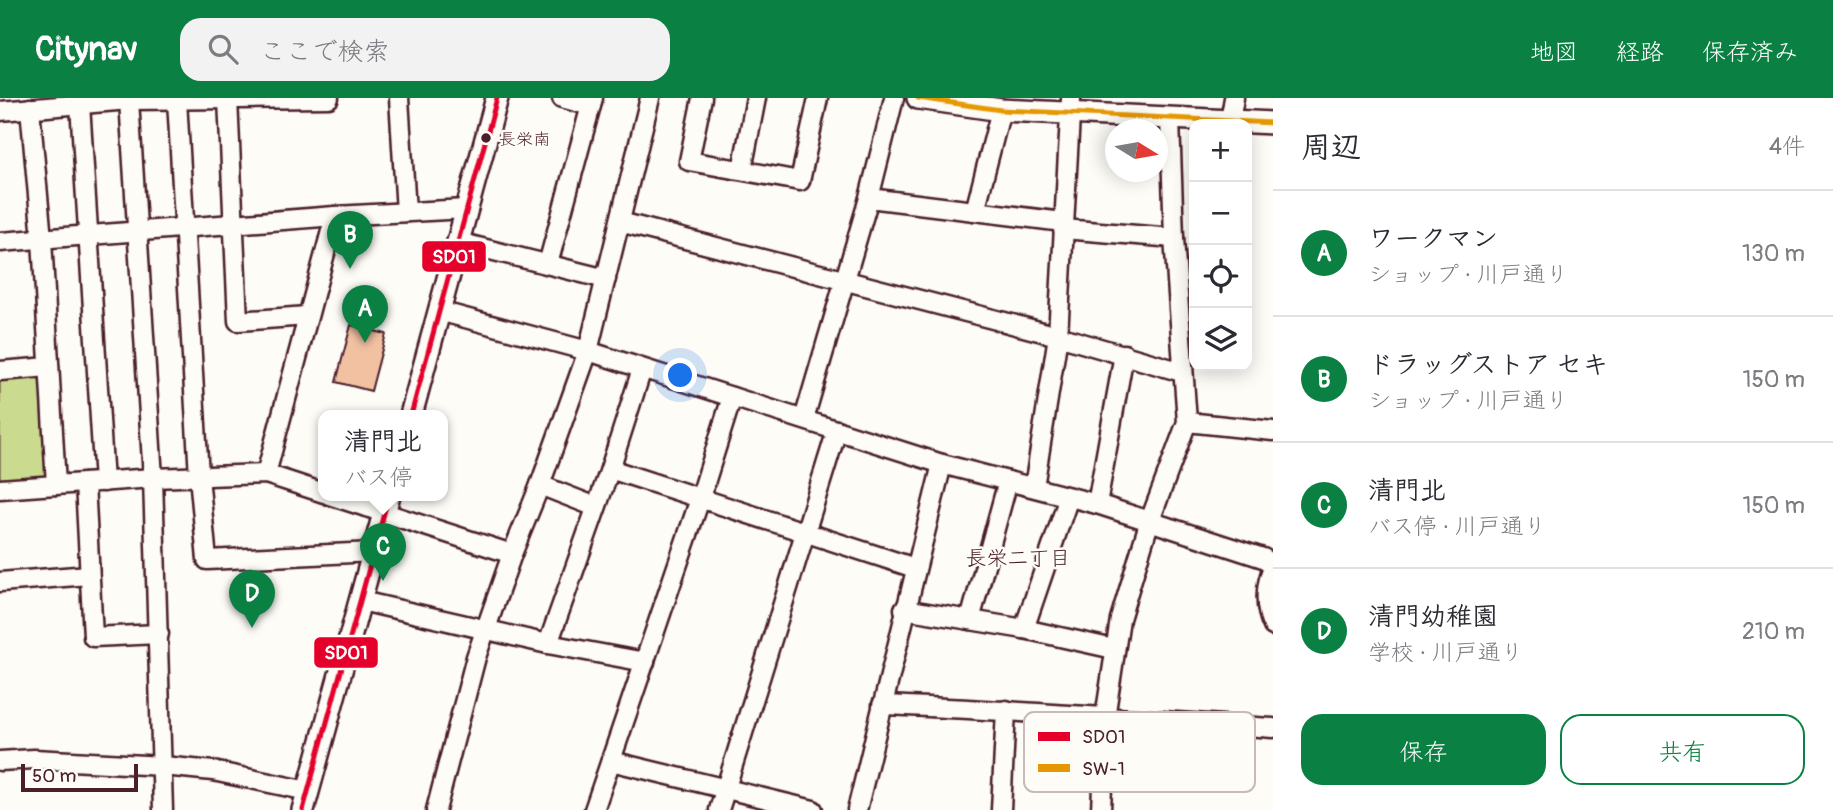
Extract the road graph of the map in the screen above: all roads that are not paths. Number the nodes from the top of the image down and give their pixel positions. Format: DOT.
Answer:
graph roads {
  1 [pos="329,98"];
  2 [pos="399,98"];
  3 [pos="497,98"];
  4 [pos="562,98"];
  5 [pos="650,98"];
  6 [pos="702,98"];
  7 [pos="756,98"];
  8 [pos="818,98"];
  9 [pos="894,98"];
  10 [pos="918,98"];
  11 [pos="1234,98"];
  12 [pos="228,99"];
  13 [pos="129,100"];
  14 [pos="177,100"];
  15 [pos="592,102"];
  16 [pos="80,104"];
  17 [pos="1070,106"];
  18 [pos="30,108"];
  19 [pos="1001,110"];
  20 [pos="0,111"];
  21 [pos="1170,119"];
  22 [pos="1230,119"];
  23 [pos="1189,120"];
  24 [pos="1252,122"];
  25 [pos="1273,123"];
  26 [pos="742,170"];
  27 [pos="869,198"];
  28 [pos="466,209"];
  29 [pos="975,211"];
  30 [pos="406,212"];
  31 [pos="335,216"];
  32 [pos="620,222"];
  33 [pos="235,224"];
  34 [pos="1063,225"];
  35 [pos="185,227"];
  36 [pos="137,232"];
  37 [pos="88,236"];
  38 [pos="1174,238"];
  39 [pos="42,239"];
  40 [pos="0,242"];
  41 [pos="458,242"];
  42 [pos="548,264"];
  43 [pos="606,279"];
  44 [pos="845,280"];
  45 [pos="439,311"];
  46 [pos="307,316"];
  47 [pos="1058,336"];
  48 [pos="587,351"];
  49 [pos="1124,354"];
  50 [pos="49,367"];
  51 [pos="642,369"];
  52 [pos="0,371"];
  53 [pos="1182,372"];
  54 [pos="732,397"];
  55 [pos="412,410"];
  56 [pos="804,419"];
  57 [pos="1186,422"];
  58 [pos="837,430"];
  59 [pos="1273,431"];
  60 [pos="942,464"];
  61 [pos="610,469"];
  62 [pos="266,474"];
  63 [pos="199,476"];
  64 [pos="153,478"];
  65 [pos="1008,481"];
  66 [pos="104,482"];
  67 [pos="85,483"];
  68 [pos="56,485"];
  69 [pos="540,485"];
  70 [pos="1034,487"];
  71 [pos="0,489"];
  72 [pos="318,492"];
  73 [pos="1069,497"];
  74 [pos="700,499"];
  75 [pos="363,501"];
  76 [pos="1097,504"];
  77 [pos="386,505"];
  78 [pos="596,507"];
  79 [pos="1149,523"];
  80 [pos="805,532"];
  81 [pos="373,552"];
  82 [pos="512,554"];
  83 [pos="1273,566"];
  84 [pos="915,568"];
  85 [pos="89,575"];
  86 [pos="0,582"];
  87 [pos="361,601"];
  88 [pos="904,609"];
  89 [pos="970,620"];
  90 [pos="1273,626"];
  91 [pos="486,628"];
  92 [pos="1024,629"];
  93 [pos="159,634"];
  94 [pos="548,643"];
  95 [pos="1114,649"];
  96 [pos="645,662"];
  97 [pos="882,705"];
  98 [pos="1006,710"];
  99 [pos="1028,712"];
  100 [pos="1106,712"];
  101 [pos="1255,726"];
  102 [pos="1273,727"];
  103 [pos="0,761"];
  104 [pos="611,761"];
  105 [pos="163,766"];
  106 [pos="725,789"];
  107 [pos="1102,792"];
  108 [pos="306,801"];
  109 [pos="163,810"];
  110 [pos="436,810"];
  111 [pos="594,810"];
  112 [pos="719,810"];
  113 [pos="813,810"];
  114 [pos="857,810"];
  115 [pos="1001,810"];
  116 [pos="1101,810"];
  1 -- 12 [label="street"];
  2 -- 30 [label="street"];
  3 -- 28 [label="street"];
  4 -- 15 [label="street"];
  5 -- 32 [label="street"];
  6 -- 26 [label="street"];
  7 -- 26 [label="street"];
  8 -- 26 [label="street"];
  9 -- 27 [label="street"];
  10 -- 19 [label="street"];
  11 -- 22 [label="street"];
  12 -- 14 [label="street"];
  12 -- 33 [label="street"];
  13 -- 14 [label="street"];
  13 -- 16 [label="street"];
  13 -- 36 [label="street"];
  14 -- 35 [label="street"];
  15 -- 42 [label="street"];
  16 -- 18 [label="street"];
  16 -- 37 [label="street"];
  17 -- 19 [label="street"];
  17 -- 21 [label="street"];
  17 -- 34 [label="street"];
  18 -- 20 [label="street"];
  18 -- 39 [label="street"];
  19 -- 29 [label="street"];
  21 -- 23 [label="street"];
  21 -- 38 [label="street"];
  24 -- 25 [label="street"];
  27 -- 29 [label="street"];
  27 -- 44 [label="street"];
  28 -- 30 [label="street"];
  28 -- 41 [label="street"];
  29 -- 34 [label="street"];
  30 -- 31 [label="street"];
  31 -- 33 [label="street"];
  31 -- 46 [label="street"];
  32 -- 43 [label="street"];
  32 -- 44 [label="street"];
  33 -- 35 [label="street"];
  33 -- 46 [label="street"];
  34 -- 38 [label="street"];
  34 -- 47 [label="street"];
  35 -- 36 [label="street"];
  35 -- 63 [label="street"];
  36 -- 37 [label="street"];
  36 -- 64 [label="street"];
  37 -- 39 [label="street"];
  37 -- 66 [label="street"];
  38 -- 53 [label="street"];
  39 -- 40 [label="street"];
  39 -- 50 [label="street"];
  41 -- 42 [label="street"];
  41 -- 45 [label="street"];
  42 -- 43 [label="street"];
  43 -- 48 [label="street"];
  44 -- 47 [label="street"];
  44 -- 56 [label="street"];
  45 -- 48 [label="street"];
  45 -- 55 [label="street"];
  46 -- 62 [label="street"];
  47 -- 49 [label="street"];
  47 -- 70 [label="street"];
  48 -- 51 [label="street"];
  48 -- 69 [label="street"];
  49 -- 53 [label="street"];
  49 -- 76 [label="street"];
  50 -- 52 [label="street"];
  50 -- 68 [label="street"];
  51 -- 54 [label="street"];
  51 -- 61 [label="street"];
  53 -- 57 [label="street"];
  54 -- 56 [label="street"];
  54 -- 74 [label="street"];
  56 -- 58 [label="street"];
  57 -- 59 [label="street"];
  57 -- 79 [label="street"];
  58 -- 60 [label="street"];
  58 -- 80 [label="street"];
  60 -- 65 [label="street"];
  60 -- 84 [label="street"];
  61 -- 74 [label="street"];
  61 -- 78 [label="street"];
  62 -- 63 [label="street"];
  62 -- 72 [label="street"];
  63 -- 64 [label="street"];
  63 -- 81 [label="street"];
  64 -- 66 [label="street"];
  64 -- 93 [label="street"];
  65 -- 70 [label="street"];
  65 -- 89 [label="street"];
  66 -- 67 [label="street"];
  67 -- 68 [label="street"];
  67 -- 85 [label="street"];
  68 -- 71 [label="street"];
  69 -- 78 [label="street"];
  69 -- 82 [label="street"];
  70 -- 73 [label="street"];
  73 -- 76 [label="street"];
  73 -- 92 [label="street"];
  74 -- 80 [label="street"];
  74 -- 96 [label="street"];
  75 -- 77 [label="street"];
  76 -- 79 [label="street"];
  77 -- 81 [label="street"];
  77 -- 82 [label="street"];
  78 -- 94 [label="street"];
  79 -- 83 [label="street"];
  79 -- 95 [label="street"];
  80 -- 84 [label="street"];
  80 -- 106 [label="street"];
  81 -- 87 [label="street"];
  82 -- 91 [label="street"];
  83 -- 90 [label="street"];
  84 -- 88 [label="street"];
  85 -- 86 [label="street"];
  85 -- 93 [label="street"];
  87 -- 91 [label="street"];
  87 -- 108 [label="street"];
  88 -- 89 [label="street"];
  88 -- 97 [label="street"];
  89 -- 92 [label="street"];
  91 -- 94 [label="street"];
  91 -- 110 [label="street"];
  92 -- 95 [label="street"];
  93 -- 105 [label="street"];
  94 -- 96 [label="street"];
  95 -- 100 [label="street"];
  96 -- 104 [label="street"];
  97 -- 98 [label="street"];
  97 -- 114 [label="street"];
  98 -- 99 [label="street"];
  98 -- 115 [label="street"];
  101 -- 102 [label="street"];
  103 -- 105 [label="street"];
  104 -- 106 [label="street"];
  104 -- 111 [label="street"];
  105 -- 108 [label="street"];
  105 -- 109 [label="street"];
  106 -- 112 [label="street"];
  106 -- 113 [label="street"];
  107 -- 116 [label="street"];
}
